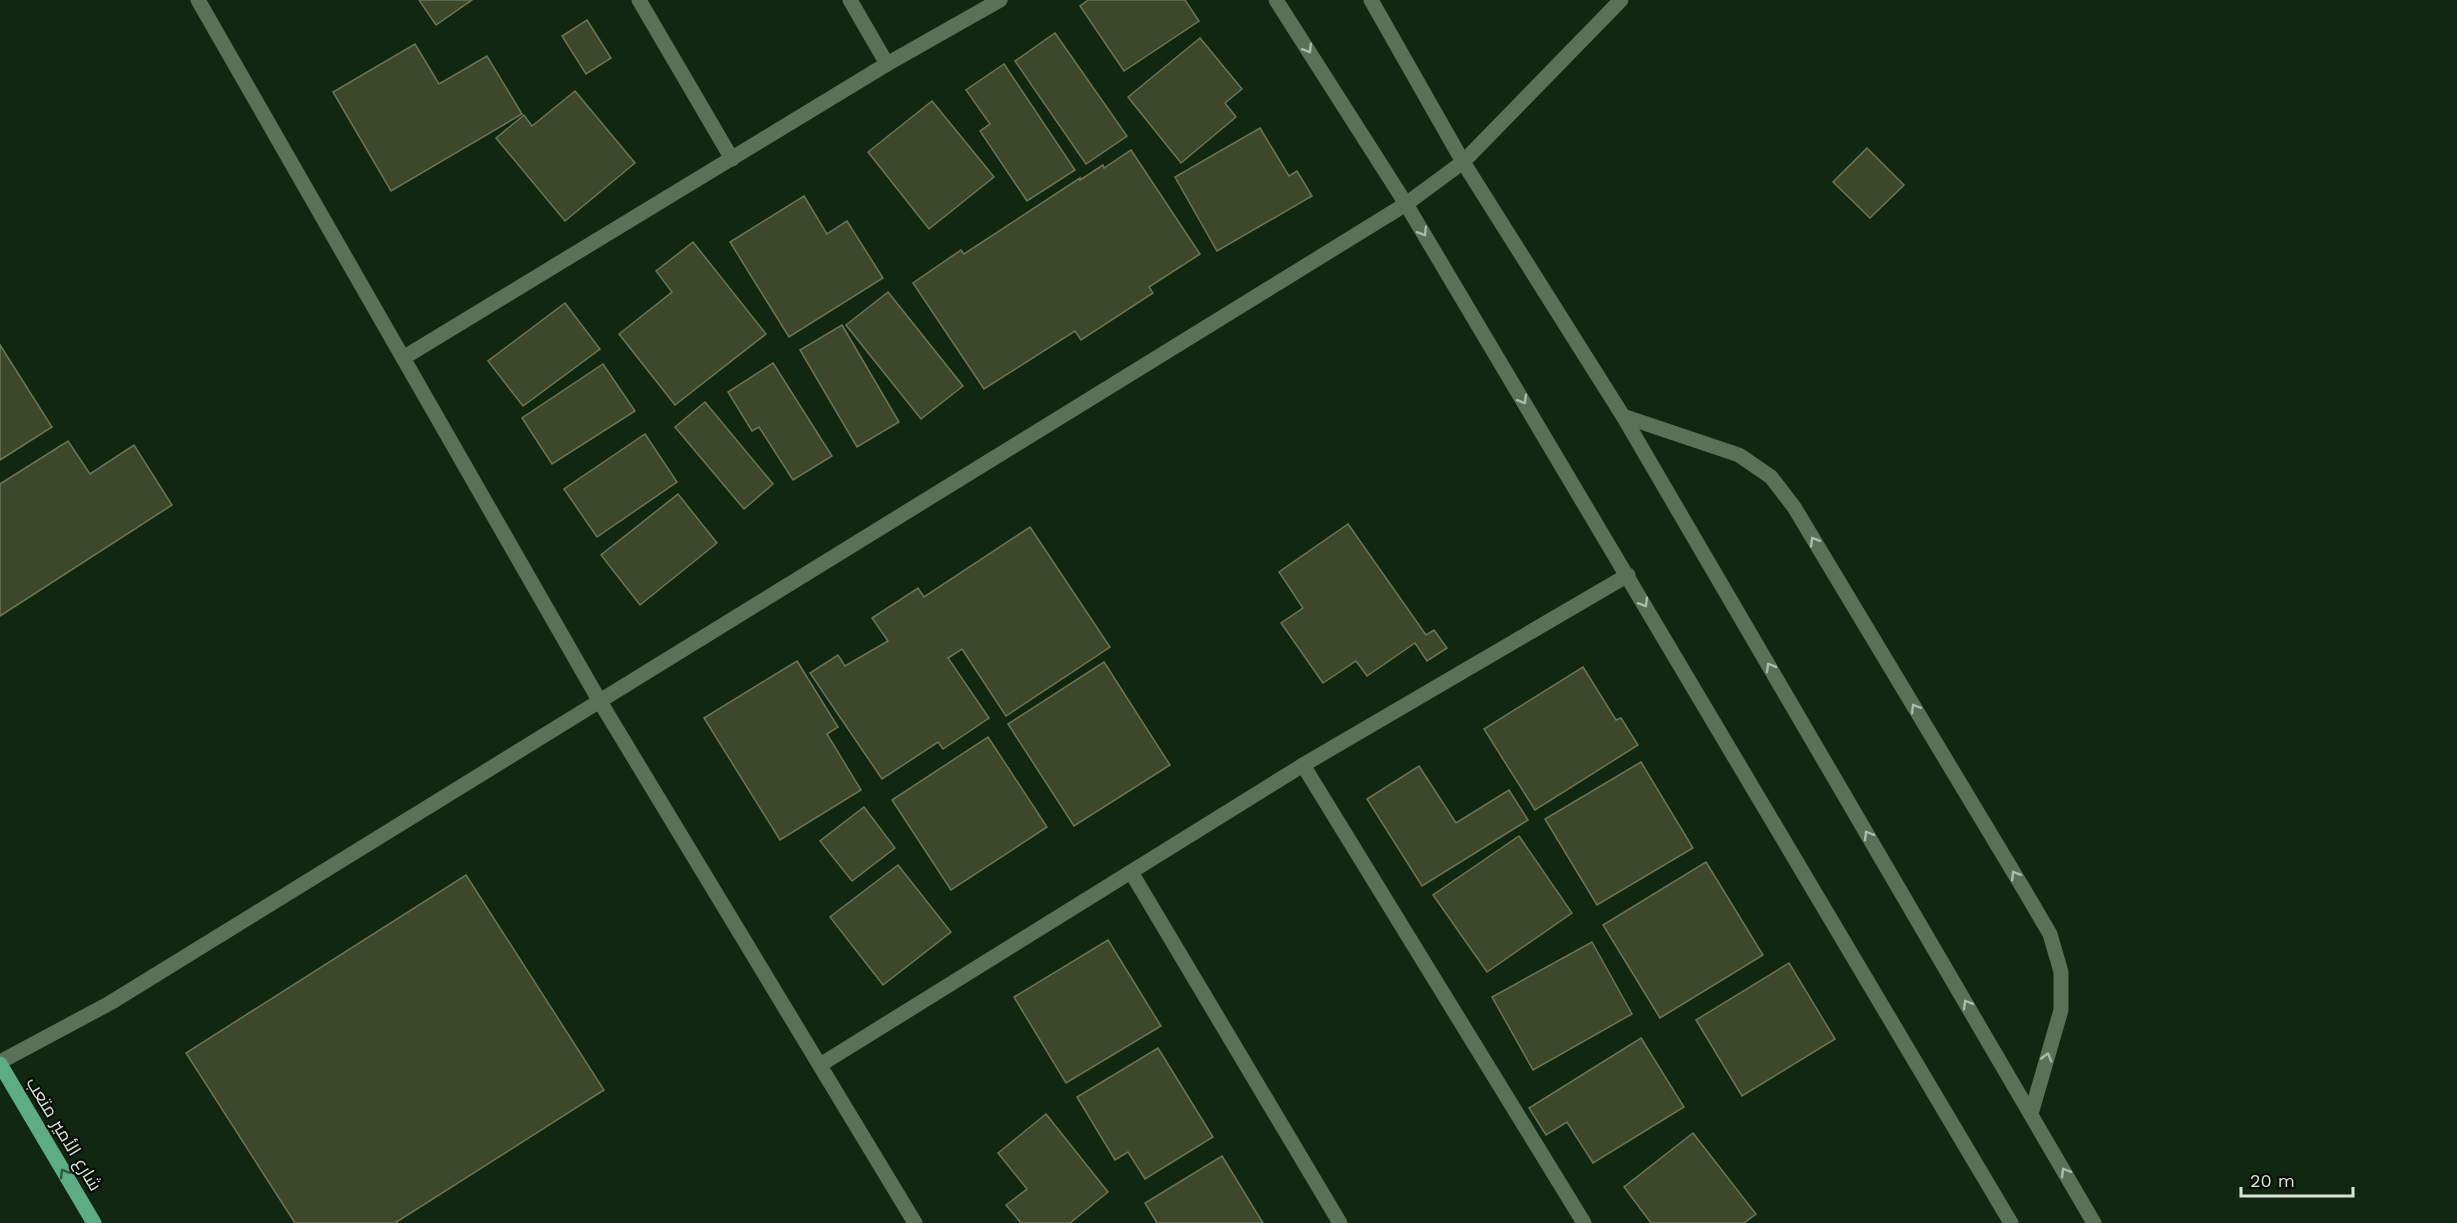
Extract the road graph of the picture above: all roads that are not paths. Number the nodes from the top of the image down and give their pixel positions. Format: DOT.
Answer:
graph roads {
  1 [pos="198,0"];
  2 [pos="639,0"];
  3 [pos="850,0"];
  4 [pos="1000,0"];
  5 [pos="1276,0"];
  6 [pos="1371,0"];
  7 [pos="1621,0"];
  8 [pos="887,64"];
  9 [pos="732,159"];
  10 [pos="1463,162"];
  11 [pos="1406,204"];
  12 [pos="403,358"];
  13 [pos="1623,416"];
  14 [pos="1628,575"];
  15 [pos="599,700"];
  16 [pos="1303,765"];
  17 [pos="1131,872"];
  18 [pos="0,1063"];
  19 [pos="820,1065"];
  20 [pos="2031,1114"];
  21 [pos="94,1223"];
  22 [pos="915,1223"];
  23 [pos="1340,1223"];
  24 [pos="1584,1223"];
  25 [pos="2011,1223"];
  26 [pos="2094,1223"];
  1 -- 12 [label="street"];
  2 -- 9 [label="street"];
  3 -- 8 [label="street"];
  4 -- 8 [label="street"];
  5 -- 11 [label="street, one-way"];
  6 -- 10 [label="street"];
  7 -- 10 [label="street"];
  8 -- 9 [label="street"];
  9 -- 12 [label="street"];
  10 -- 11 [label="street"];
  10 -- 13 [label="street"];
  11 -- 14 [label="street, one-way"];
  11 -- 15 [label="street"];
  12 -- 15 [label="street"];
  20 -- 13 [label="street, one-way"];
  20 -- 13 [label="street, one-way"];
  14 -- 16 [label="street"];
  14 -- 25 [label="street, one-way"];
  15 -- 18 [label="street"];
  15 -- 19 [label="street"];
  16 -- 17 [label="street"];
  16 -- 24 [label="street"];
  17 -- 19 [label="street"];
  17 -- 23 [label="street"];
  21 -- 18 [label="main road, شارع الأمير متعب, one-way"];
  19 -- 22 [label="street"];
  26 -- 20 [label="street, one-way"];
}
